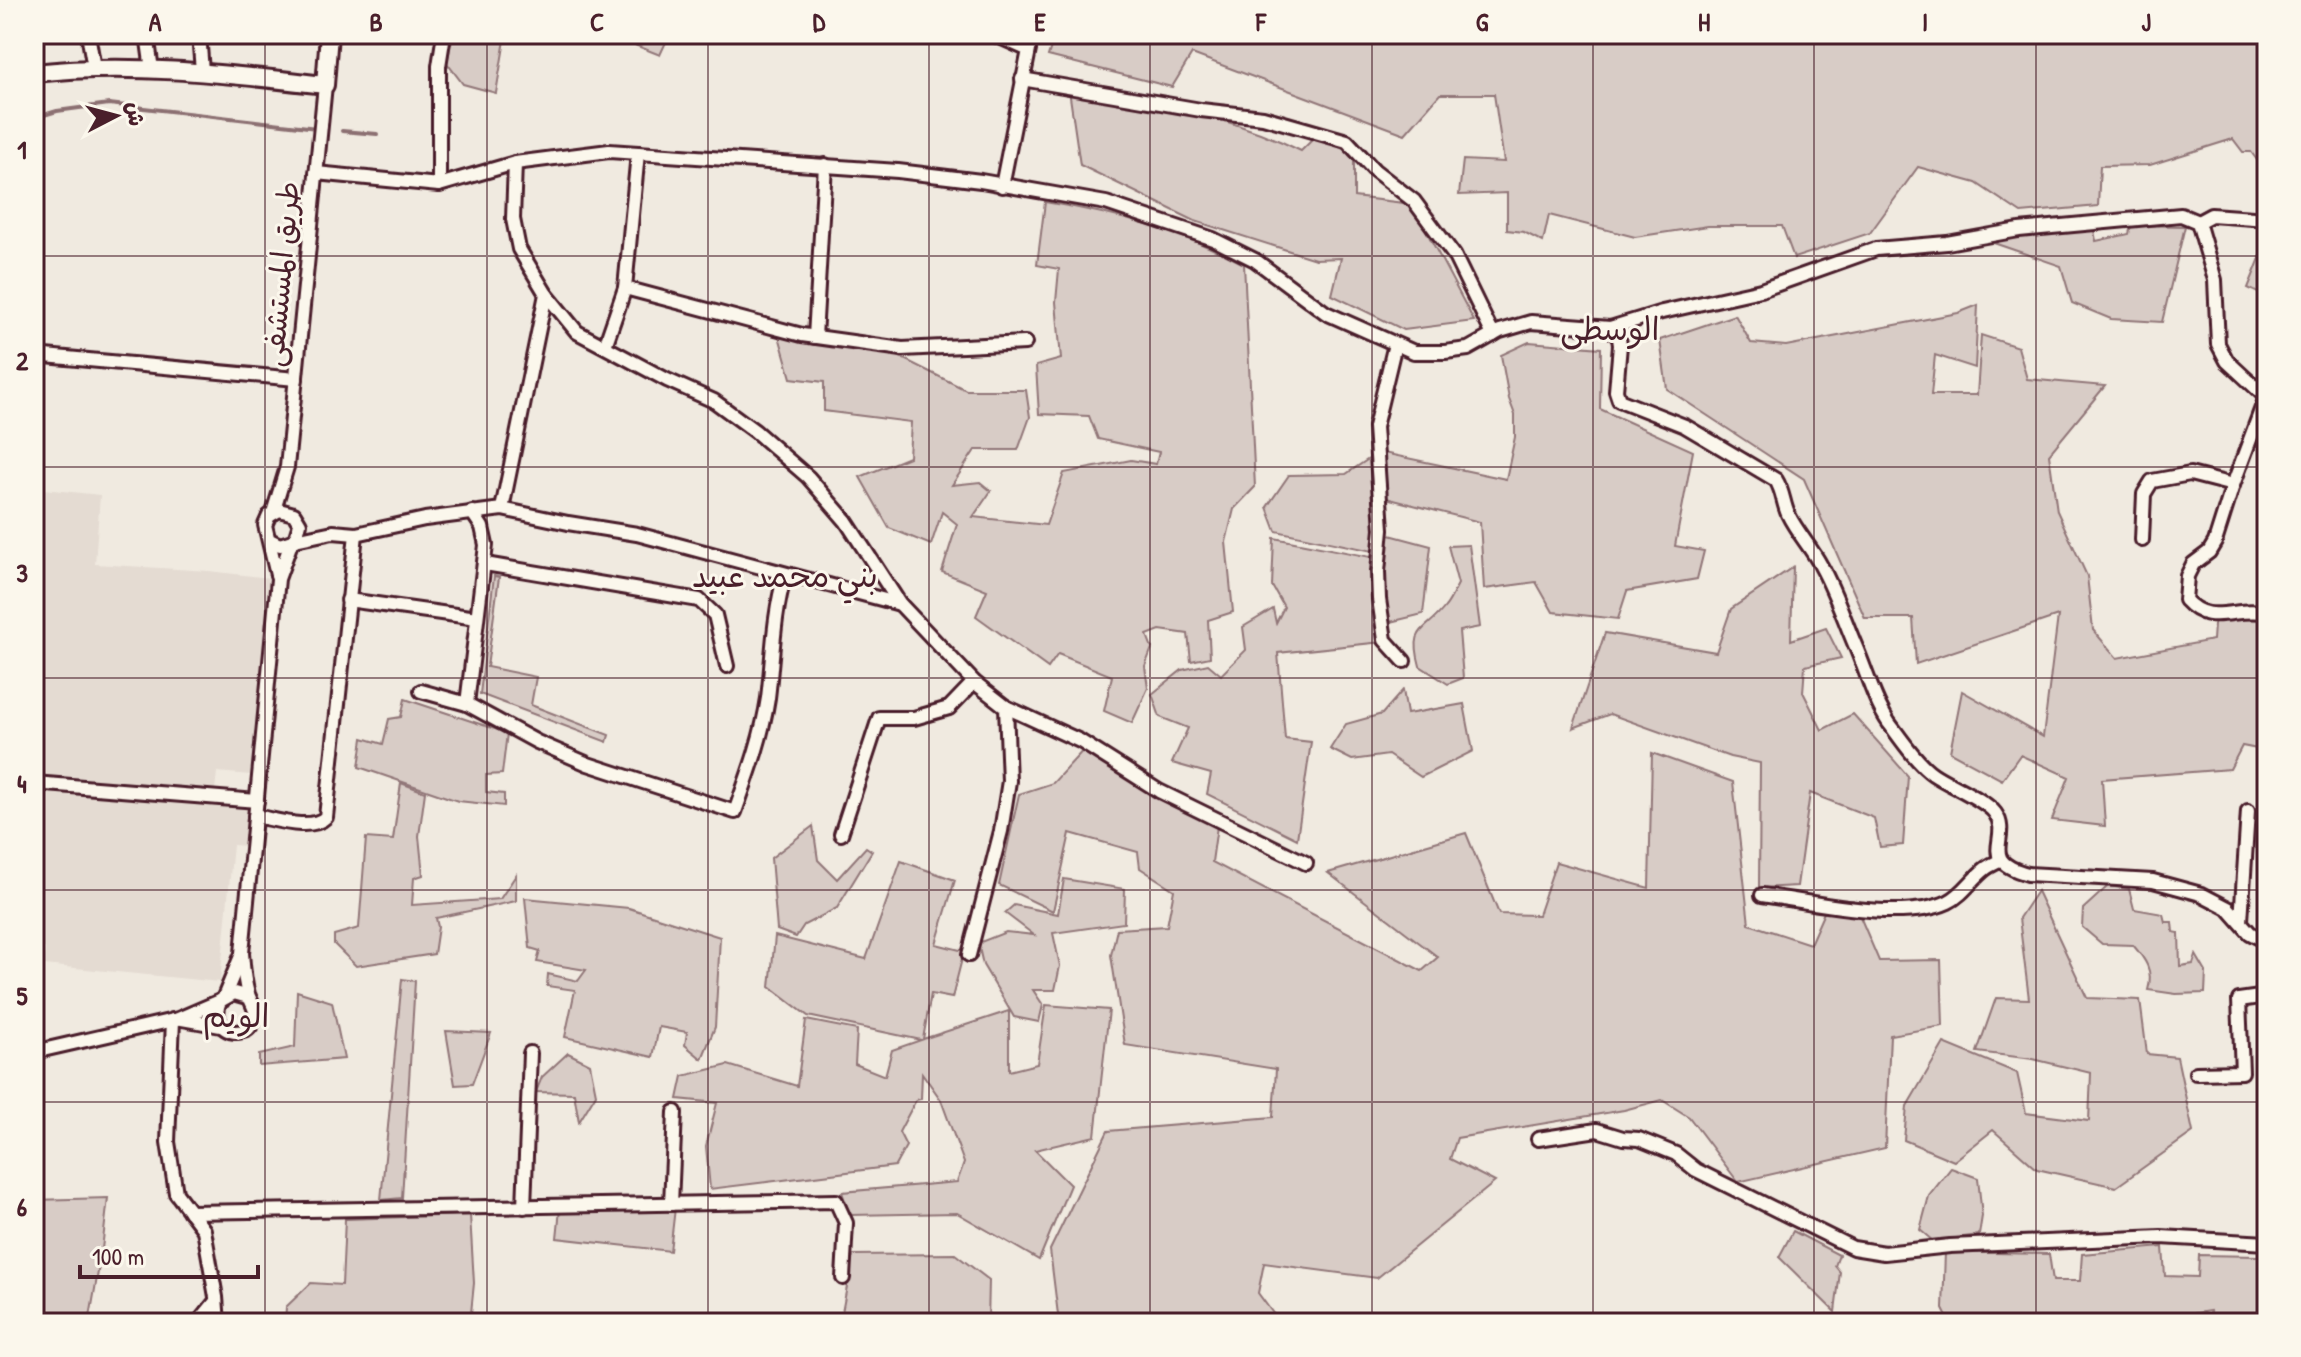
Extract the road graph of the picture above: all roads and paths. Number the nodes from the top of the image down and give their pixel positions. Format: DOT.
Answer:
graph roads {
  1 [pos="88,34"];
  2 [pos="147,34"];
  3 [pos="199,34"];
  4 [pos="329,34"];
  5 [pos="444,34"];
  6 [pos="993,34"];
  7 [pos="94,68"];
  8 [pos="152,70"];
  9 [pos="202,71"];
  10 [pos="34,73"];
  11 [pos="1022,79"];
  12 [pos="325,85"];
  13 [pos="638,153"];
  14 [pos="515,163"];
  15 [pos="825,165"];
  16 [pos="316,173"];
  17 [pos="439,185"];
  18 [pos="1002,186"];
  19 [pos="2267,219"];
  20 [pos="2198,222"];
  21 [pos="625,288"];
  22 [pos="546,294"];
  23 [pos="1610,328"];
  24 [pos="1493,335"];
  25 [pos="815,337"];
  26 [pos="1025,343"];
  27 [pos="1395,344"];
  28 [pos="605,346"];
  29 [pos="34,355"];
  30 [pos="296,379"];
  31 [pos="2267,397"];
  32 [pos="287,467"];
  33 [pos="2233,485"];
  34 [pos="502,509"];
  35 [pos="472,512"];
  36 [pos="273,513"];
  37 [pos="296,516"];
  38 [pos="333,532"];
  39 [pos="356,534"];
  40 [pos="270,540"];
  41 [pos="2142,540"];
  42 [pos="293,542"];
  43 [pos="485,564"];
  44 [pos="785,575"];
  45 [pos="278,579"];
  46 [pos="348,600"];
  47 [pos="900,604"];
  48 [pos="2267,613"];
  49 [pos="477,618"];
  50 [pos="1404,661"];
  51 [pos="727,666"];
  52 [pos="974,682"];
  53 [pos="421,691"];
  54 [pos="467,704"];
  55 [pos="1006,707"];
  56 [pos="34,783"];
  57 [pos="257,801"];
  58 [pos="2248,811"];
  59 [pos="255,816"];
  60 [pos="841,834"];
  61 [pos="2001,860"];
  62 [pos="1306,863"];
  63 [pos="1762,895"];
  64 [pos="2241,921"];
  65 [pos="2267,942"];
  66 [pos="242,953"];
  67 [pos="969,955"];
  68 [pos="2267,996"];
  69 [pos="248,997"];
  70 [pos="222,999"];
  71 [pos="176,1019"];
  72 [pos="221,1026"];
  73 [pos="34,1052"];
  74 [pos="530,1053"];
  75 [pos="2196,1073"];
  76 [pos="675,1112"];
  77 [pos="1538,1139"];
  78 [pos="671,1204"];
  79 [pos="524,1207"];
  80 [pos="190,1212"];
  81 [pos="2267,1243"];
  82 [pos="843,1278"];
  83 [pos="216,1301"];
  84 [pos="198,1323"];
  85 [pos="218,1323"];
  1 -- 7 [label="street"];
  2 -- 8 [label="street"];
  3 -- 9 [label="street"];
  4 -- 12 [label="main road"];
  5 -- 17 [label="street"];
  6 -- 11 [label="street"];
  7 -- 8 [label="main road"];
  7 -- 10 [label="main road"];
  8 -- 9 [label="main road"];
  9 -- 12 [label="main road"];
  11 -- 18 [label="street"];
  11 -- 24 [label="street"];
  12 -- 16 [label="street, طريق المستشفى"];
  13 -- 14 [label="street"];
  13 -- 15 [label="street"];
  13 -- 21 [label="street"];
  14 -- 17 [label="street"];
  14 -- 22 [label="street"];
  15 -- 18 [label="street"];
  15 -- 25 [label="street"];
  16 -- 17 [label="street"];
  16 -- 30 [label="street, طريق المستشفى"];
  18 -- 27 [label="street"];
  19 -- 20 [label="street"];
  20 -- 23 [label="street"];
  20 -- 31 [label="street"];
  21 -- 25 [label="street"];
  21 -- 28 [label="street"];
  22 -- 28 [label="street"];
  22 -- 34 [label="street"];
  23 -- 24 [label="street"];
  23 -- 61 [label="street"];
  24 -- 27 [label="street"];
  25 -- 26 [label="street"];
  27 -- 50 [label="street"];
  28 -- 47 [label="street"];
  29 -- 30 [label="street"];
  30 -- 32 [label="street, طريق المستشفى"];
  31 -- 33 [label="street"];
  32 -- 36 [label="street, طريق المستشفى"];
  32 -- 37 [label="street, طريق المستشفى"];
  33 -- 41 [label="street"];
  33 -- 48 [label="street"];
  34 -- 35 [label="street"];
  34 -- 44 [label="street"];
  35 -- 39 [label="street"];
  35 -- 43 [label="street"];
  36 -- 37 [label="street"];
  36 -- 40 [label="street"];
  37 -- 38 [label="street"];
  37 -- 42 [label="street"];
  38 -- 39 [label="street"];
  38 -- 42 [label="street"];
  39 -- 46 [label="street"];
  40 -- 42 [label="street"];
  40 -- 45 [label="street"];
  42 -- 45 [label="street"];
  43 -- 49 [label="street"];
  43 -- 51 [label="street"];
  44 -- 47 [label="street"];
  44 -- 54 [label="street"];
  45 -- 57 [label="street"];
  46 -- 49 [label="street"];
  46 -- 59 [label="street"];
  47 -- 52 [label="street"];
  49 -- 54 [label="street"];
  52 -- 55 [label="street"];
  52 -- 60 [label="street"];
  53 -- 54 [label="street"];
  55 -- 62 [label="street"];
  55 -- 67 [label="street"];
  56 -- 57 [label="street"];
  57 -- 59 [label="street"];
  58 -- 64 [label="street"];
  59 -- 66 [label="street"];
  61 -- 63 [label="street"];
  61 -- 64 [label="street"];
  64 -- 65 [label="street"];
  66 -- 69 [label="street"];
  66 -- 70 [label="street"];
  68 -- 75 [label="street"];
  69 -- 70 [label="street"];
  69 -- 72 [label="street"];
  70 -- 71 [label="street"];
  70 -- 72 [label="street"];
  71 -- 72 [label="street"];
  71 -- 73 [label="street"];
  71 -- 80 [label="street"];
  74 -- 79 [label="street"];
  76 -- 78 [label="street"];
  77 -- 81 [label="street"];
  78 -- 79 [label="street"];
  78 -- 82 [label="street"];
  79 -- 80 [label="street"];
  80 -- 83 [label="street"];
  83 -- 84 [label="street"];
  83 -- 85 [label="street"];
}
